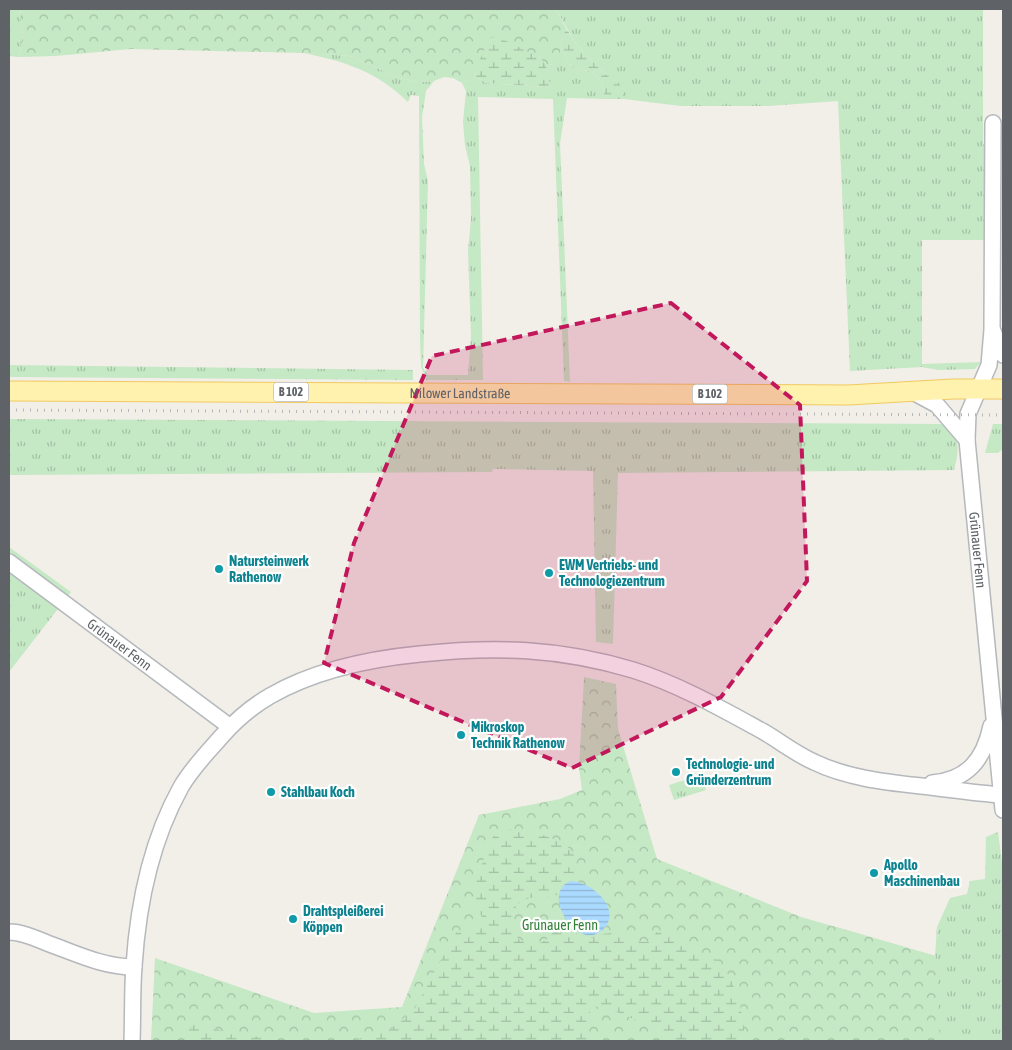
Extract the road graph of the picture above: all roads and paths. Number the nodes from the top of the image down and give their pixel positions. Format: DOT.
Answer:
graph roads {
  1 [pos="993,123"];
  2 [pos="992,330"];
  3 [pos="1003,355"];
  4 [pos="980,389"];
  5 [pos="1003,389"];
  6 [pos="9,391"];
  7 [pos="912,392"];
  8 [pos="967,440"];
  9 [pos="9,562"];
  10 [pos="994,715"];
  11 [pos="229,726"];
  12 [pos="911,785"];
  13 [pos="1003,803"];
  14 [pos="9,932"];
  15 [pos="134,968"];
  16 [pos="132,1041"];
  1 -- 2 [label="street, Grünauer Fenn"];
  2 -- 3 [label="street"];
  2 -- 4 [label="street, Grünauer Fenn"];
  4 -- 5 [label="main road, Milower Landstraße / B 102"];
  4 -- 7 [label="main road, Milower Landstraße / B 102"];
  4 -- 8 [label="street, Grünauer Fenn"];
  6 -- 7 [label="main road, Milower Landstraße / B 102"];
  7 -- 8 [label="street, Milower Landstraße"];
  8 -- 10 [label="street, Grünauer Fenn"];
  9 -- 11 [label="street, Grünauer Fenn"];
  10 -- 12 [label="street, Grünauer Fenn"];
  10 -- 13 [label="street, Grünauer Fenn"];
  11 -- 12 [label="street, Grünauer Fenn"];
  11 -- 15 [label="street, Grünauer Fenn"];
  12 -- 13 [label="street, Grünauer Fenn"];
  14 -- 15 [label="street"];
  15 -- 16 [label="street, Grünauer Fenn"];
}
